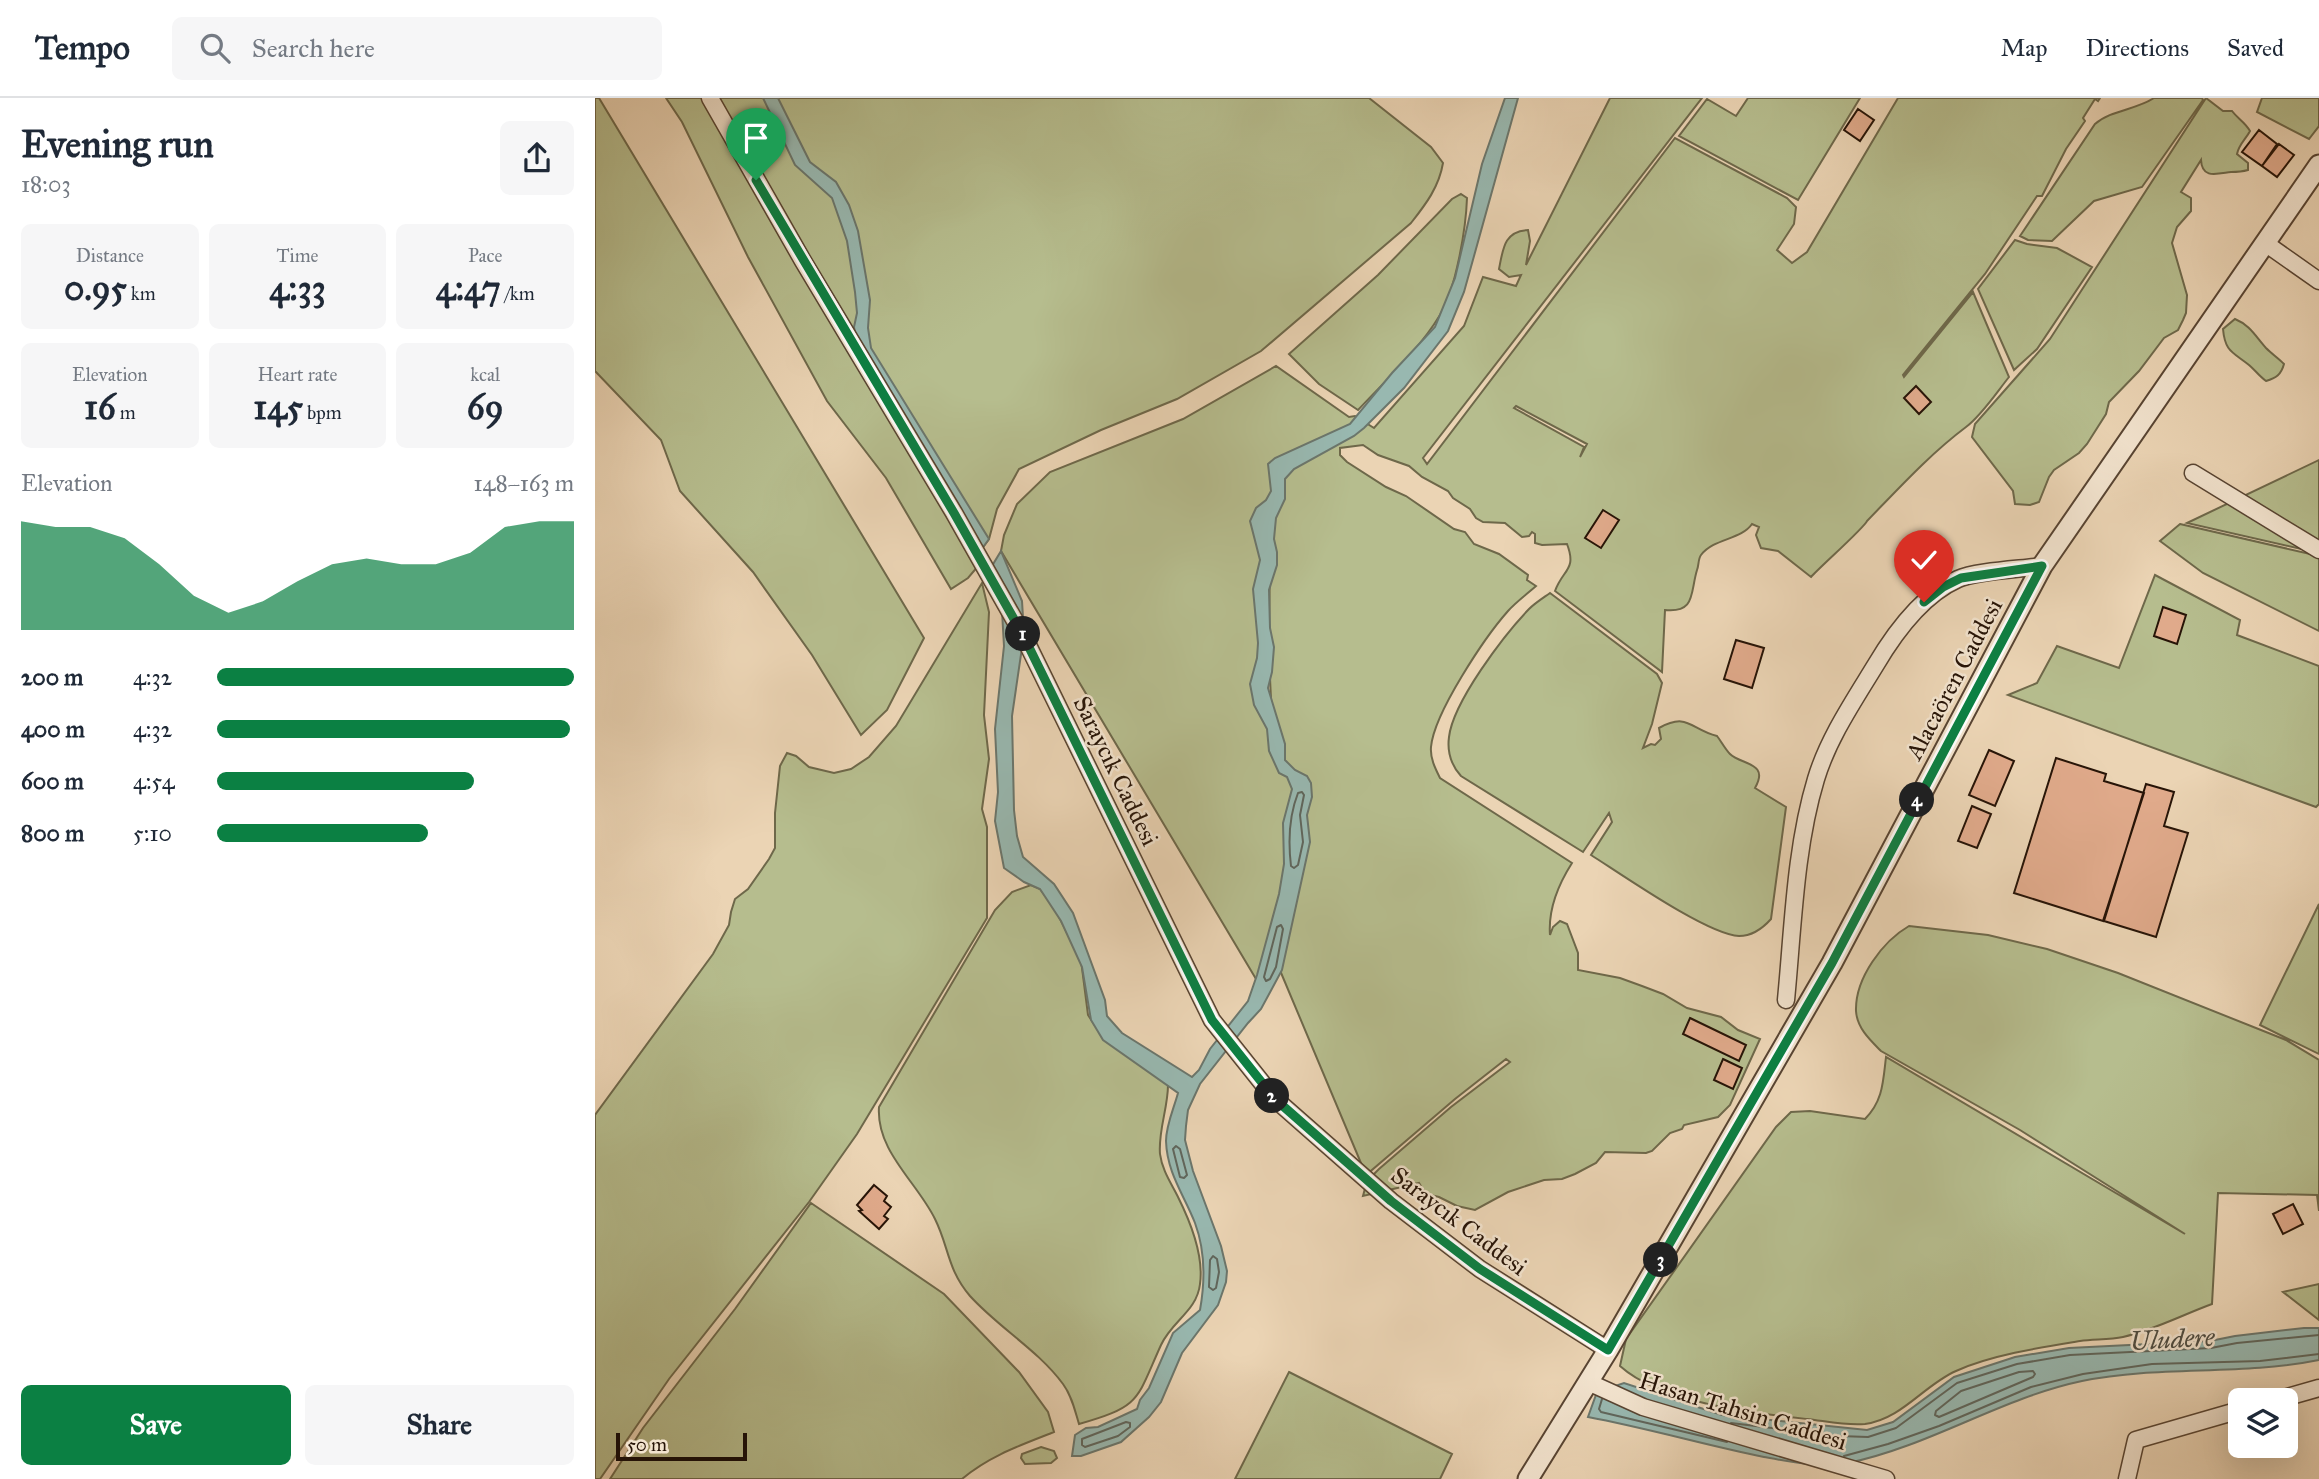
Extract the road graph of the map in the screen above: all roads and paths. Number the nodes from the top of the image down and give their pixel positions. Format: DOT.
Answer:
graph roads {
  1 [pos="710,98"];
  2 [pos="2319,165"];
  3 [pos="2265,243"];
  4 [pos="2319,281"];
  5 [pos="2193,474"];
  6 [pos="2319,550"];
  7 [pos="2042,566"];
  8 [pos="1786,1000"];
  9 [pos="1608,1350"];
  10 [pos="1588,1382"];
  11 [pos="2319,1388"];
  12 [pos="2298,1394"];
  13 [pos="2228,1413"];
  14 [pos="1528,1479"];
  15 [pos="1886,1479"];
  16 [pos="2127,1479"];
  1 -- 9 [label="street, Saraycık Caddesi"];
  2 -- 3 [label="street, Alacaören Caddesi"];
  3 -- 4 [label="street"];
  3 -- 7 [label="street, Alacaören Caddesi"];
  5 -- 6 [label="street"];
  7 -- 8 [label="street"];
  7 -- 9 [label="street, Alacaören Caddesi"];
  9 -- 10 [label="street, Alacaören Caddesi"];
  10 -- 14 [label="street, Alacaören Caddesi"];
  10 -- 15 [label="street, Hasan Tahsin Caddesi"];
  11 -- 12 [label="street"];
  13 -- 16 [label="street"];
}
